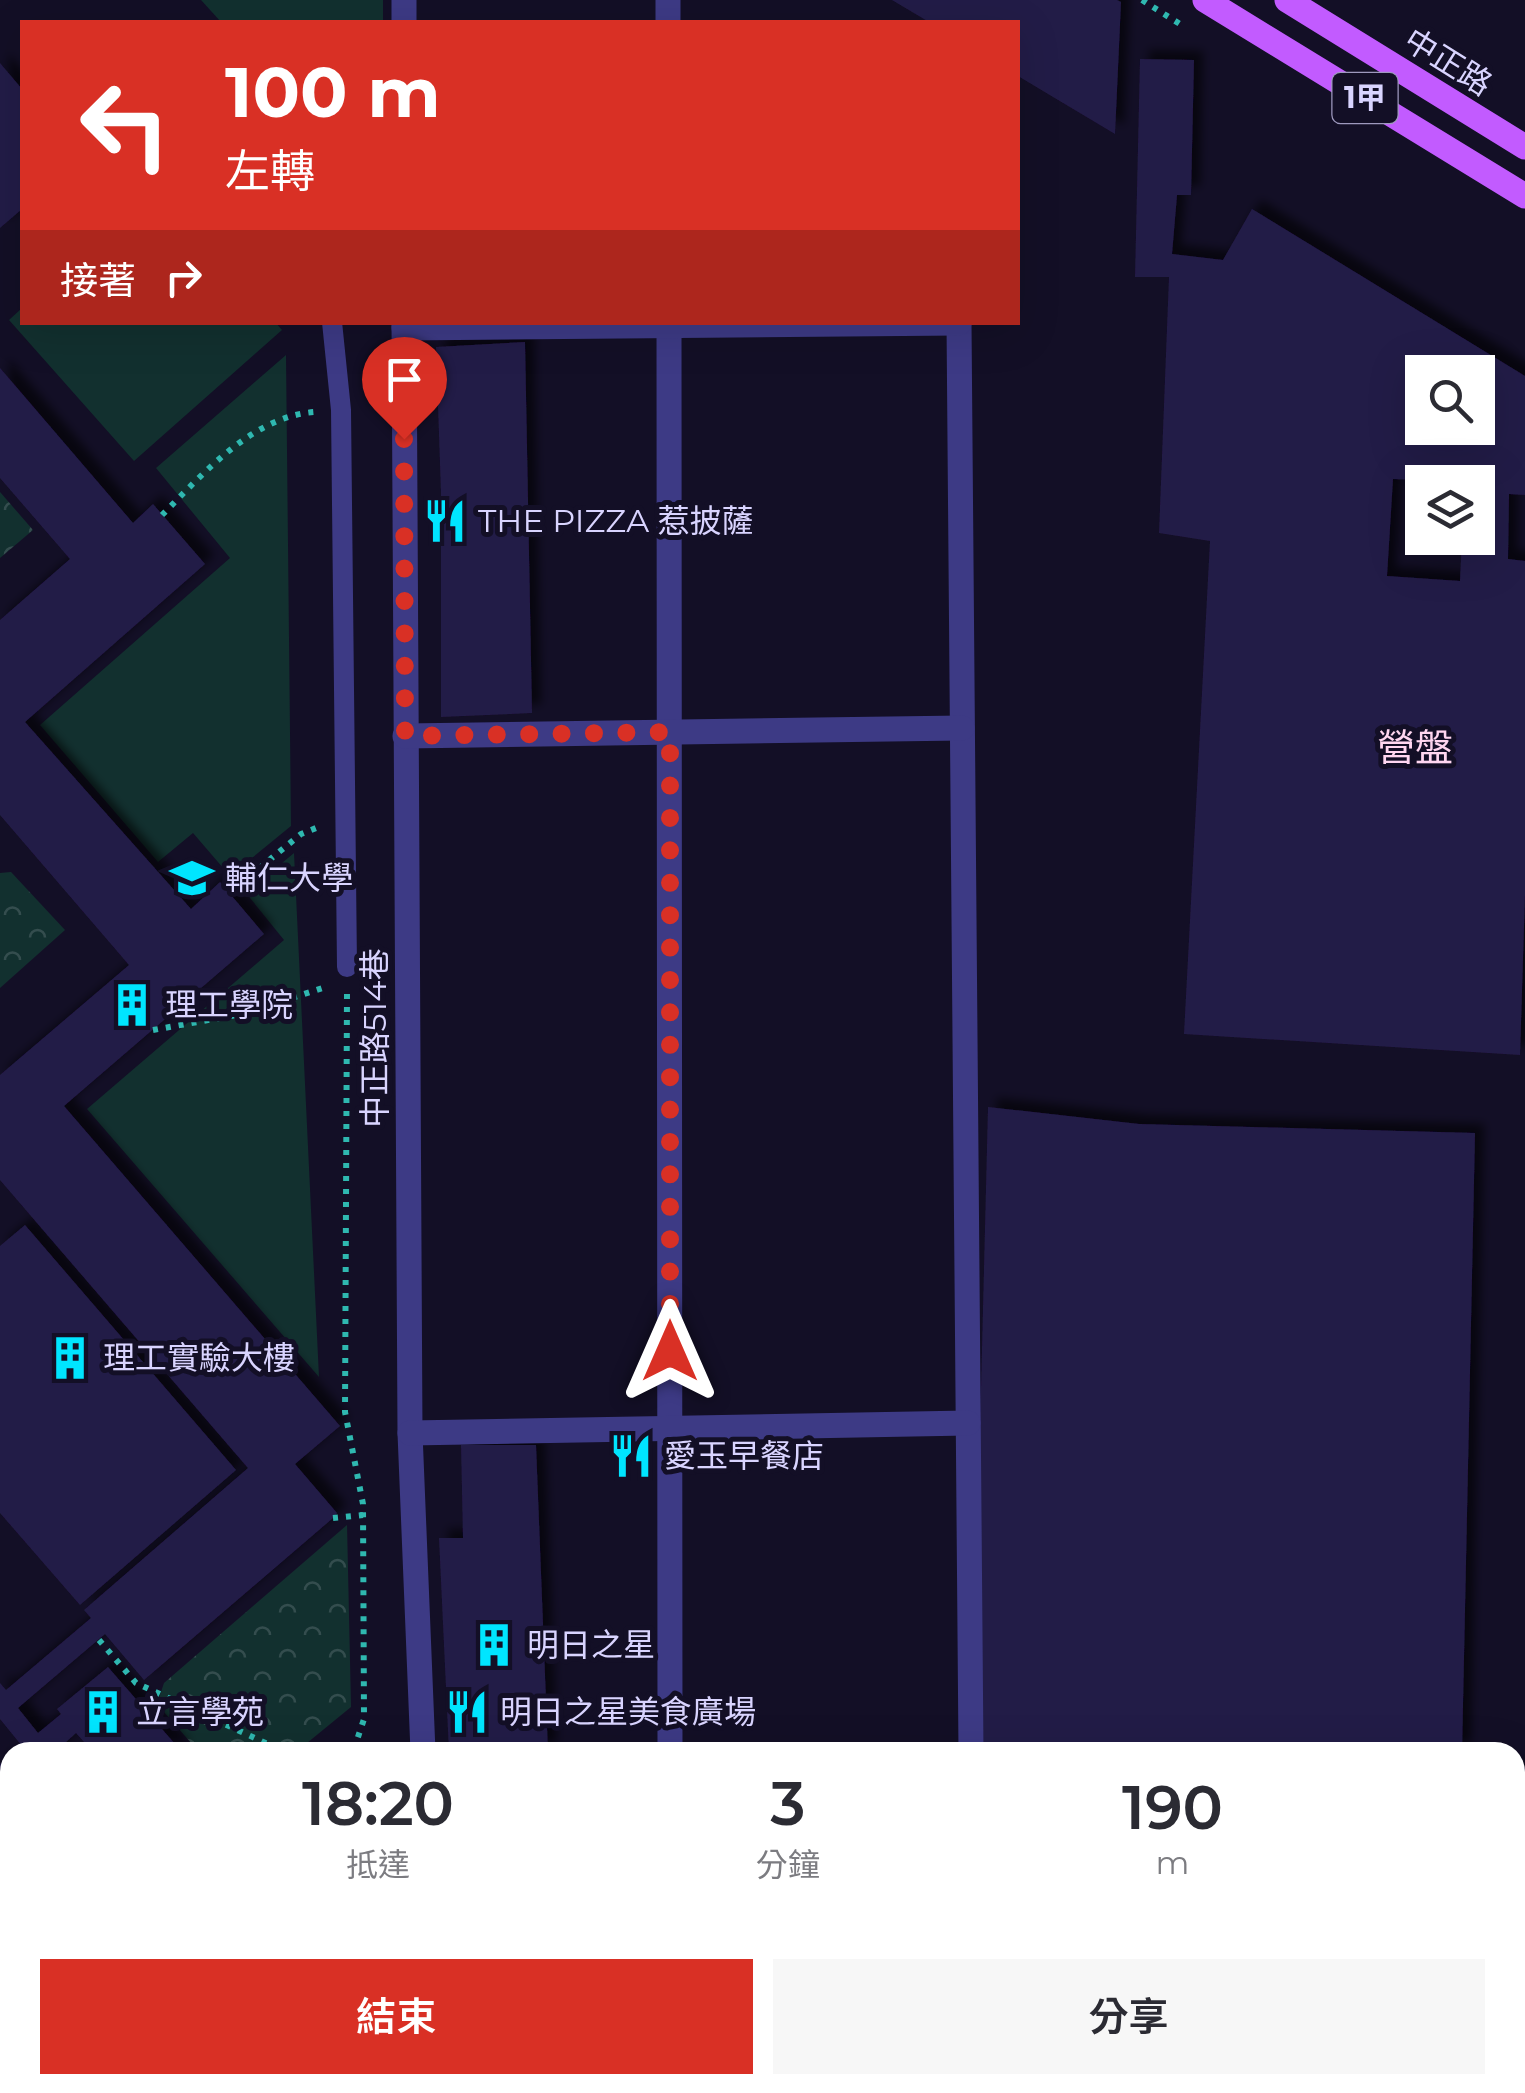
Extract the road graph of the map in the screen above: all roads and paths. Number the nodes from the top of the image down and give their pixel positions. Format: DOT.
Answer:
graph roads {
  1 [pos="1205,0"];
  2 [pos="1287,0"];
  3 [pos="1525,147"];
  4 [pos="1525,196"];
  5 [pos="332,325"];
  6 [pos="404,325"];
  7 [pos="668,325"];
  8 [pos="959,325"];
  9 [pos="341,410"];
  10 [pos="162,516"];
  11 [pos="962,728"];
  12 [pos="670,732"];
  13 [pos="405,736"];
  14 [pos="345,816"];
  15 [pos="229,893"];
  16 [pos="347,974"];
  17 [pos="152,1030"];
  18 [pos="968,1424"];
  19 [pos="670,1428"];
  20 [pos="410,1433"];
  21 [pos="362,1515"];
  22 [pos="333,1518"];
  23 [pos="99,1640"];
  24 [pos="262,1742"];
  25 [pos="356,1742"];
  26 [pos="423,1742"];
  27 [pos="670,1742"];
  28 [pos="971,1742"];
  1 -- 4 [label="main road, 1甲"];
  2 -- 3 [label="main road, 中正路 / 1甲"];
  5 -- 9 [label="lane"];
  6 -- 13 [label="street, 中正路514巷"];
  7 -- 12 [label="street"];
  8 -- 11 [label="street"];
  9 -- 10 [label="path"];
  9 -- 14 [label="lane"];
  11 -- 12 [label="street"];
  11 -- 18 [label="street"];
  12 -- 13 [label="street"];
  12 -- 19 [label="street"];
  13 -- 20 [label="street, 中正路514巷"];
  14 -- 15 [label="path"];
  14 -- 16 [label="lane"];
  16 -- 17 [label="path"];
  16 -- 21 [label="path"];
  18 -- 19 [label="street"];
  18 -- 28 [label="street"];
  19 -- 20 [label="street"];
  19 -- 27 [label="street"];
  20 -- 26 [label="street, 中正路514巷"];
  21 -- 22 [label="path"];
  21 -- 25 [label="path"];
  23 -- 24 [label="path"];
}
